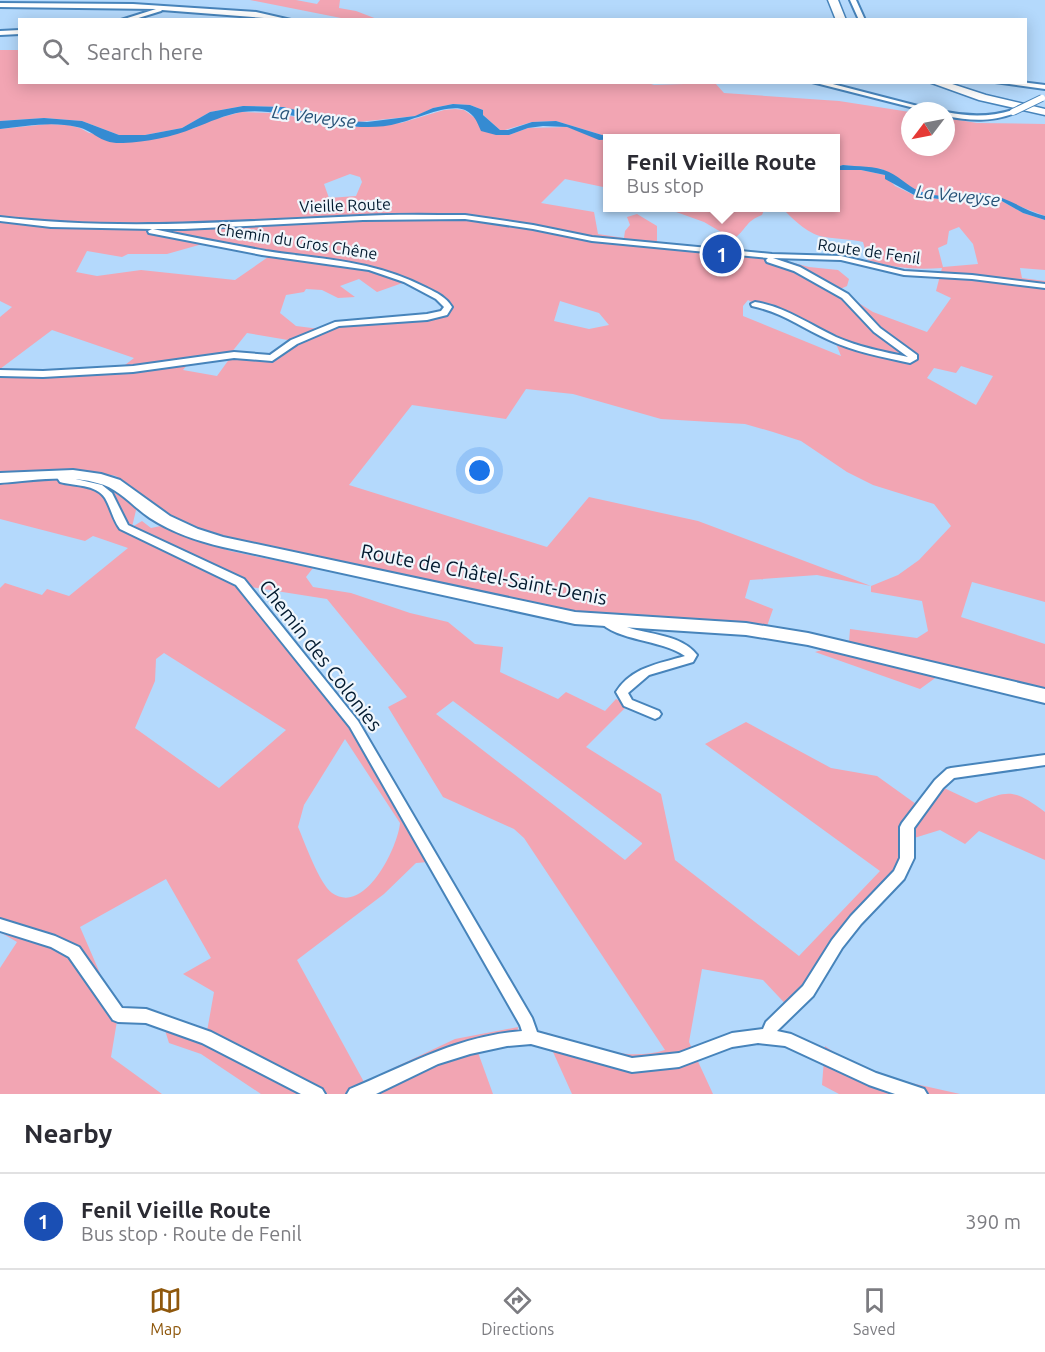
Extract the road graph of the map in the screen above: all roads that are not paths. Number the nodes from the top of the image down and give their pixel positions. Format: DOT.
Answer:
graph roads {
  1 [pos="143,0"];
  2 [pos="824,0"];
  3 [pos="833,0"];
  4 [pos="853,0"];
  5 [pos="0,5"];
  6 [pos="136,6"];
  7 [pos="165,9"];
  8 [pos="131,18"];
  9 [pos="277,18"];
  10 [pos="831,18"];
  11 [pos="840,18"];
  12 [pos="861,18"];
  13 [pos="18,32"];
  14 [pos="0,33"];
  15 [pos="823,84"];
  16 [pos="940,84"];
  17 [pos="952,84"];
  18 [pos="1017,84"];
  19 [pos="1045,87"];
  20 [pos="901,103"];
  21 [pos="1044,103"];
  22 [pos="955,115"];
  23 [pos="0,219"];
  24 [pos="139,226"];
  25 [pos="689,247"];
  26 [pos="723,250"];
  27 [pos="1045,286"];
  28 [pos="755,304"];
  29 [pos="0,373"];
  30 [pos="61,476"];
  31 [pos="0,478"];
  32 [pos="605,621"];
  33 [pos="1045,696"];
  34 [pos="655,714"];
  35 [pos="1045,760"];
  36 [pos="0,925"];
  37 [pos="531,1037"];
  38 [pos="767,1037"];
  39 [pos="317,1094"];
  40 [pos="355,1094"];
  41 [pos="919,1094"];
  1 -- 6 [label="street"];
  2 -- 10 [label="highway"];
  3 -- 11 [label="highway"];
  4 -- 12 [label="street"];
  5 -- 6 [label="street"];
  6 -- 7 [label="street"];
  7 -- 8 [label="street"];
  7 -- 9 [label="street"];
  13 -- 14 [label="street"];
  15 -- 20 [label="street"];
  16 -- 21 [label="highway"];
  17 -- 21 [label="highway"];
  18 -- 19 [label="street"];
  21 -- 22 [label="street, bridge"];
  23 -- 24 [label="street, Vieille Route"];
  24 -- 25 [label="street, Vieille Route"];
  24 -- 29 [label="street, Chemin du Gros Chêne"];
  25 -- 26 [label="street, Route de Fenil"];
  26 -- 27 [label="street, Route de Fenil"];
  26 -- 28 [label="street"];
  30 -- 31 [label="main road, Route de Châtel-Saint-Denis"];
  30 -- 32 [label="main road, Route de Châtel-Saint-Denis"];
  30 -- 37 [label="street, Chemin des Colonies"];
  32 -- 33 [label="main road, Route de Châtel-Saint-Denis"];
  32 -- 34 [label="street"];
  35 -- 38 [label="street"];
  36 -- 39 [label="street"];
  37 -- 38 [label="street"];
  37 -- 40 [label="street"];
  38 -- 41 [label="street"];
}
